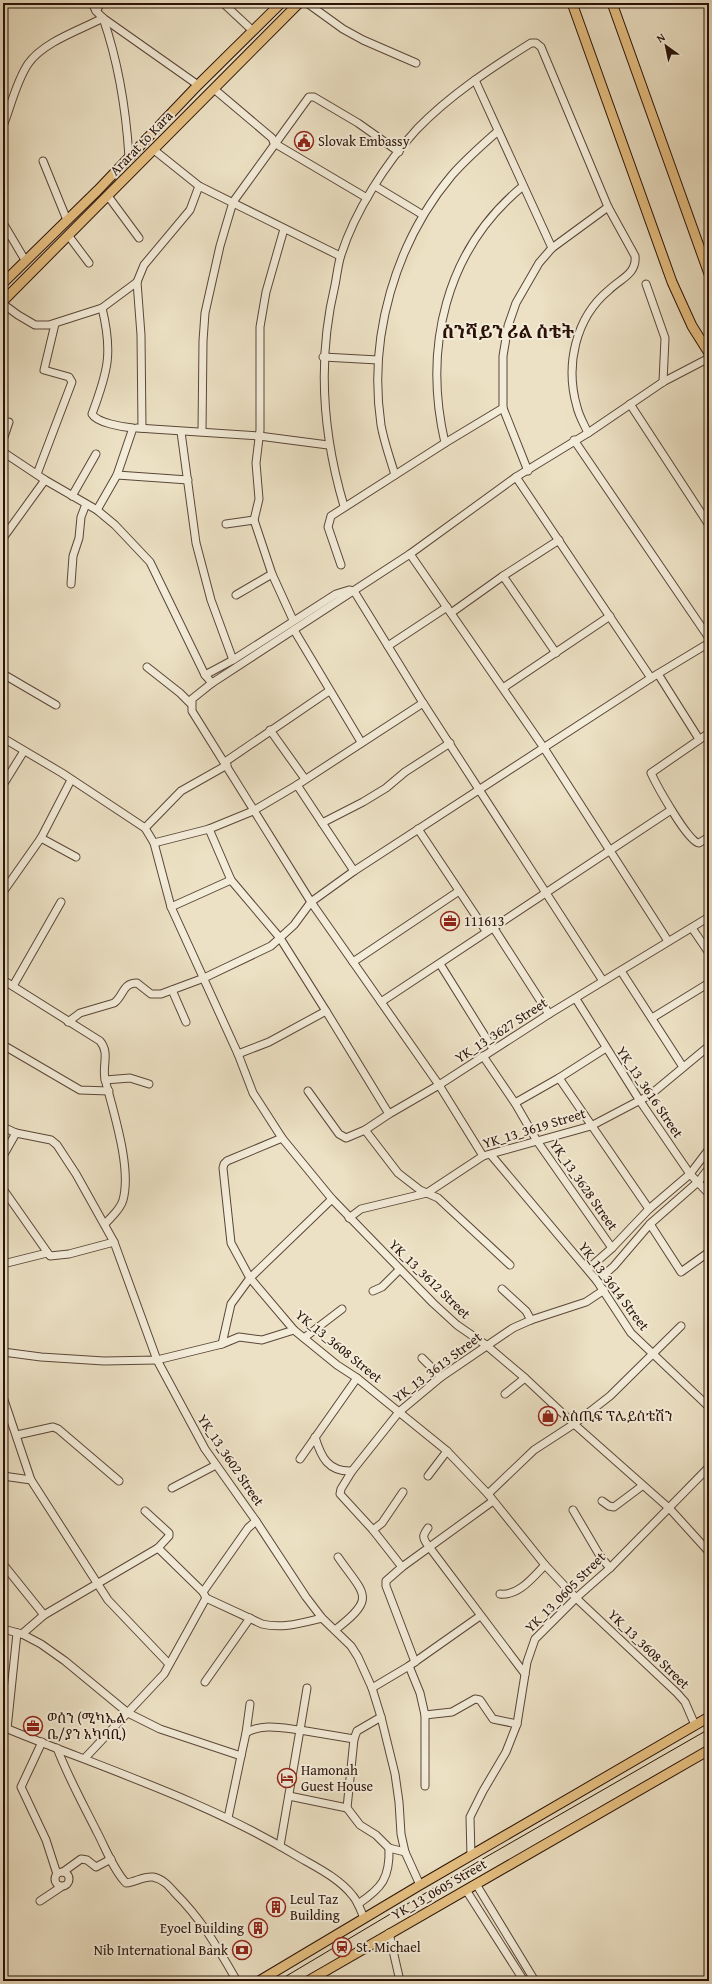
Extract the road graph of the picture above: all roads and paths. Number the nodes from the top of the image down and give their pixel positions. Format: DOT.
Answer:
graph roads {
  1 [pos="92,3"];
  2 [pos="101,3"];
  3 [pos="223,3"];
  4 [pos="299,3"];
  5 [pos="307,3"];
  6 [pos="572,3"];
  7 [pos="612,3"];
  8 [pos="279,5"];
  9 [pos="96,11"];
  10 [pos="286,16"];
  11 [pos="103,18"];
  12 [pos="253,31"];
  13 [pos="416,63"];
  14 [pos="475,80"];
  15 [pos="198,85"];
  16 [pos="214,88"];
  17 [pos="3,126"];
  18 [pos="498,131"];
  19 [pos="274,143"];
  20 [pos="154,150"];
  21 [pos="399,152"];
  22 [pos="129,157"];
  23 [pos="43,161"];
  24 [pos="199,186"];
  25 [pos="375,186"];
  26 [pos="523,186"];
  27 [pos="108,196"];
  28 [pos="367,198"];
  29 [pos="233,202"];
  30 [pos="608,207"];
  31 [pos="423,215"];
  32 [pos="67,220"];
  33 [pos="3,223"];
  34 [pos="284,229"];
  35 [pos="68,235"];
  36 [pos="139,238"];
  37 [pos="46,241"];
  38 [pos="552,248"];
  39 [pos="53,250"];
  40 [pos="340,256"];
  41 [pos="25,260"];
  42 [pos="88,264"];
  43 [pos="709,274"];
  44 [pos="137,282"];
  45 [pos="3,283"];
  46 [pos="646,284"];
  47 [pos="3,303"];
  48 [pos="102,308"];
  49 [pos="55,324"];
  50 [pos="709,353"];
  51 [pos="323,357"];
  52 [pos="709,358"];
  53 [pos="378,360"];
  54 [pos="663,382"];
  55 [pos="630,404"];
  56 [pos="503,408"];
  57 [pos="9,422"];
  58 [pos="133,428"];
  59 [pos="142,428"];
  60 [pos="202,431"];
  61 [pos="181,432"];
  62 [pos="588,433"];
  63 [pos="259,436"];
  64 [pos="3,440"];
  65 [pos="574,440"];
  66 [pos="444,443"];
  67 [pos="328,444"];
  68 [pos="3,452"];
  69 [pos="96,454"];
  70 [pos="528,471"];
  71 [pos="36,474"];
  72 [pos="117,475"];
  73 [pos="395,475"];
  74 [pos="516,477"];
  75 [pos="44,480"];
  76 [pos="188,480"];
  77 [pos="72,496"];
  78 [pos="86,504"];
  79 [pos="344,506"];
  80 [pos="97,510"];
  81 [pos="254,520"];
  82 [pos="226,524"];
  83 [pos="709,525"];
  84 [pos="3,538"];
  85 [pos="558,540"];
  86 [pos="410,554"];
  87 [pos="341,565"];
  88 [pos="272,574"];
  89 [pos="503,576"];
  90 [pos="71,584"];
  91 [pos="354,592"];
  92 [pos="236,595"];
  93 [pos="449,610"];
  94 [pos="610,616"];
  95 [pos="293,620"];
  96 [pos="294,630"];
  97 [pos="709,638"];
  98 [pos="709,643"];
  99 [pos="388,646"];
  100 [pos="556,654"];
  101 [pos="233,660"];
  102 [pos="147,667"];
  103 [pos="3,674"];
  104 [pos="658,674"];
  105 [pos="205,675"];
  106 [pos="652,678"];
  107 [pos="212,683"];
  108 [pos="503,688"];
  109 [pos="329,691"];
  110 [pos="423,703"];
  111 [pos="191,704"];
  112 [pos="56,705"];
  113 [pos="270,730"];
  114 [pos="709,733"];
  115 [pos="3,738"];
  116 [pos="699,739"];
  117 [pos="361,742"];
  118 [pos="450,743"];
  119 [pos="544,748"];
  120 [pos="24,750"];
  121 [pos="226,764"];
  122 [pos="305,779"];
  123 [pos="71,780"];
  124 [pos="3,785"];
  125 [pos="298,785"];
  126 [pos="479,789"];
  127 [pos="671,810"];
  128 [pos="253,811"];
  129 [pos="322,823"];
  130 [pos="145,828"];
  131 [pos="209,829"];
  132 [pos="418,829"];
  133 [pos="709,837"];
  134 [pos="41,838"];
  135 [pos="154,843"];
  136 [pos="610,850"];
  137 [pos="76,857"];
  138 [pos="354,871"];
  139 [pos="231,880"];
  140 [pos="459,891"];
  141 [pos="3,892"];
  142 [pos="545,894"];
  143 [pos="61,902"];
  144 [pos="311,902"];
  145 [pos="171,907"];
  146 [pos="709,917"];
  147 [pos="493,927"];
  148 [pos="692,928"];
  149 [pos="486,931"];
  150 [pos="280,938"];
  151 [pos="668,941"];
  152 [pos="709,953"];
  153 [pos="353,962"];
  154 [pos="440,964"];
  155 [pos="621,971"];
  156 [pos="204,978"];
  157 [pos="3,980"];
  158 [pos="603,981"];
  159 [pos="709,983"];
  160 [pos="12,986"];
  161 [pos="172,990"];
  162 [pos="576,999"];
  163 [pos="381,1002"];
  164 [pos="326,1010"];
  165 [pos="549,1014"];
  166 [pos="652,1018"];
  167 [pos="68,1022"];
  168 [pos="186,1022"];
  169 [pos="3,1044"];
  170 [pos="709,1046"];
  171 [pos="606,1048"];
  172 [pos="493,1049"];
  173 [pos="238,1054"];
  174 [pos="483,1056"];
  175 [pos="683,1067"];
  176 [pos="559,1078"];
  177 [pos="105,1080"];
  178 [pos="149,1084"];
  179 [pos="440,1085"];
  180 [pos="109,1091"];
  181 [pos="308,1091"];
  182 [pos="640,1101"];
  183 [pos="515,1103"];
  184 [pos="389,1114"];
  185 [pos="590,1126"];
  186 [pos="3,1127"];
  187 [pos="366,1130"];
  188 [pos="16,1133"];
  189 [pos="282,1138"];
  190 [pos="537,1142"];
  191 [pos="709,1149"];
  192 [pos="491,1154"];
  193 [pos="3,1156"];
  194 [pos="483,1156"];
  195 [pos="709,1168"];
  196 [pos="690,1174"];
  197 [pos="698,1181"];
  198 [pos="3,1189"];
  199 [pos="427,1193"];
  200 [pos="709,1194"];
  201 [pos="332,1199"];
  202 [pos="649,1209"];
  203 [pos="349,1218"];
  204 [pos="105,1224"];
  205 [pos="650,1224"];
  206 [pos="114,1242"];
  207 [pos="612,1248"];
  208 [pos="709,1252"];
  209 [pos="47,1253"];
  210 [pos="3,1264"];
  211 [pos="510,1265"];
  212 [pos="588,1269"];
  213 [pos="399,1270"];
  214 [pos="250,1278"];
  215 [pos="597,1281"];
  216 [pos="502,1289"];
  217 [pos="604,1290"];
  218 [pos="373,1291"];
  219 [pos="342,1309"];
  220 [pos="532,1320"];
  221 [pos="681,1326"];
  222 [pos="294,1330"];
  223 [pos="304,1338"];
  224 [pos="222,1344"];
  225 [pos="486,1346"];
  226 [pos="3,1352"];
  227 [pos="652,1354"];
  228 [pos="422,1358"];
  229 [pos="157,1360"];
  230 [pos="442,1376"];
  231 [pos="357,1378"];
  232 [pos="524,1378"];
  233 [pos="505,1394"];
  234 [pos="3,1397"];
  235 [pos="709,1407"];
  236 [pos="400,1412"];
  237 [pos="574,1424"];
  238 [pos="17,1435"];
  239 [pos="315,1437"];
  240 [pos="447,1451"];
  241 [pos="300,1459"];
  242 [pos="216,1465"];
  243 [pos="709,1467"];
  244 [pos="352,1471"];
  245 [pos="3,1476"];
  246 [pos="428,1476"];
  247 [pos="31,1480"];
  248 [pos="119,1481"];
  249 [pos="642,1486"];
  250 [pos="172,1488"];
  251 [pos="403,1492"];
  252 [pos="488,1494"];
  253 [pos="493,1500"];
  254 [pos="602,1501"];
  255 [pos="670,1509"];
  256 [pos="573,1510"];
  257 [pos="145,1511"];
  258 [pos="256,1521"];
  259 [pos="428,1528"];
  260 [pos="373,1530"];
  261 [pos="430,1547"];
  262 [pos="158,1548"];
  263 [pos="709,1552"];
  264 [pos="338,1557"];
  265 [pos="3,1564"];
  266 [pos="545,1565"];
  267 [pos="402,1567"];
  268 [pos="610,1568"];
  269 [pos="99,1583"];
  270 [pos="500,1594"];
  271 [pos="204,1595"];
  272 [pos="576,1598"];
  273 [pos="44,1615"];
  274 [pos="480,1616"];
  275 [pos="250,1618"];
  276 [pos="322,1618"];
  277 [pos="3,1629"];
  278 [pos="335,1630"];
  279 [pos="20,1633"];
  280 [pos="169,1664"];
  281 [pos="410,1665"];
  282 [pos="525,1674"];
  283 [pos="205,1682"];
  284 [pos="306,1688"];
  285 [pos="372,1688"];
  286 [pos="250,1704"];
  287 [pos="128,1713"];
  288 [pos="425,1715"];
  289 [pos="381,1717"];
  290 [pos="709,1717"];
  291 [pos="517,1724"];
  292 [pos="696,1725"];
  293 [pos="5,1728"];
  294 [pos="300,1730"];
  295 [pos="246,1733"];
  296 [pos="354,1739"];
  297 [pos="42,1742"];
  298 [pos="57,1748"];
  299 [pos="709,1750"];
  300 [pos="241,1756"];
  301 [pos="85,1758"];
  302 [pos="425,1786"];
  303 [pos="289,1796"];
  304 [pos="346,1808"];
  305 [pos="228,1818"];
  306 [pos="280,1846"];
  307 [pos="389,1848"];
  308 [pos="405,1852"];
  309 [pos="471,1856"];
  310 [pos="111,1859"];
  311 [pos="60,1873"];
  312 [pos="476,1884"];
  313 [pos="420,1885"];
  314 [pos="61,1886"];
  315 [pos="466,1890"];
  316 [pos="40,1901"];
  317 [pos="358,1904"];
  318 [pos="364,1918"];
  319 [pos="389,1934"];
  320 [pos="237,1981"];
  321 [pos="259,1981"];
  322 [pos="308,1981"];
  323 [pos="400,1981"];
  324 [pos="524,1981"];
  325 [pos="534,1981"];
  1 -- 9 [label="street"];
  2 -- 9 [label="street"];
  3 -- 12 [label="street"];
  4 -- 10 [label="main road, Ararat to Kara"];
  5 -- 13 [label="street"];
  6 -- 50 [label="main road"];
  7 -- 43 [label="main road"];
  8 -- 10 [label="main road"];
  8 -- 12 [label="main road, Ararat to Kara"];
  9 -- 11 [label="street"];
  10 -- 16 [label="main road, Ararat to Kara"];
  11 -- 15 [label="street"];
  11 -- 17 [label="street"];
  11 -- 22 [label="street"];
  12 -- 15 [label="main road, Ararat to Kara"];
  14 -- 18 [label="street"];
  14 -- 21 [label="street"];
  14 -- 30 [label="street"];
  15 -- 22 [label="main road, Ararat to Kara"];
  16 -- 19 [label="street"];
  16 -- 20 [label="main road, Ararat to Kara"];
  18 -- 26 [label="street"];
  18 -- 31 [label="street"];
  19 -- 21 [label="street"];
  19 -- 28 [label="street"];
  19 -- 29 [label="street"];
  20 -- 24 [label="street"];
  20 -- 27 [label="main road, Ararat to Kara"];
  21 -- 25 [label="street"];
  22 -- 32 [label="main road, Ararat to Kara"];
  23 -- 32 [label="street"];
  24 -- 29 [label="street"];
  24 -- 44 [label="street"];
  25 -- 28 [label="street"];
  25 -- 31 [label="street"];
  26 -- 38 [label="street"];
  26 -- 66 [label="street"];
  27 -- 35 [label="main road, Ararat to Kara"];
  27 -- 36 [label="street"];
  28 -- 40 [label="street"];
  29 -- 34 [label="street"];
  29 -- 60 [label="street"];
  30 -- 38 [label="street"];
  30 -- 62 [label="street"];
  31 -- 53 [label="street"];
  32 -- 37 [label="main road, Ararat to Kara"];
  33 -- 41 [label="street"];
  34 -- 40 [label="street"];
  34 -- 63 [label="street"];
  35 -- 39 [label="main road, Ararat to Kara"];
  35 -- 42 [label="street"];
  37 -- 39 [label="main road"];
  37 -- 41 [label="main road, Ararat to Kara"];
  38 -- 56 [label="street"];
  39 -- 47 [label="main road, Ararat to Kara"];
  40 -- 51 [label="street"];
  41 -- 45 [label="main road, Ararat to Kara"];
  44 -- 48 [label="street"];
  44 -- 59 [label="street"];
  46 -- 54 [label="street"];
  47 -- 49 [label="street"];
  48 -- 49 [label="street"];
  48 -- 58 [label="street"];
  49 -- 71 [label="street"];
  51 -- 53 [label="street"];
  51 -- 67 [label="street"];
  52 -- 54 [label="street"];
  53 -- 73 [label="street"];
  54 -- 55 [label="street"];
  55 -- 62 [label="street"];
  55 -- 83 [label="street"];
  56 -- 66 [label="street"];
  56 -- 70 [label="street"];
  57 -- 64 [label="street"];
  58 -- 59 [label="street"];
  58 -- 72 [label="street"];
  59 -- 61 [label="street"];
  60 -- 61 [label="street"];
  60 -- 63 [label="street"];
  61 -- 76 [label="street"];
  62 -- 65 [label="street"];
  63 -- 67 [label="street"];
  63 -- 81 [label="street"];
  65 -- 70 [label="street"];
  65 -- 97 [label="street"];
  66 -- 73 [label="street"];
  67 -- 79 [label="street"];
  68 -- 71 [label="street"];
  69 -- 77 [label="street"];
  70 -- 74 [label="street"];
  71 -- 75 [label="street"];
  72 -- 76 [label="street"];
  72 -- 80 [label="street"];
  73 -- 79 [label="street"];
  74 -- 85 [label="street"];
  74 -- 86 [label="street"];
  75 -- 77 [label="street"];
  75 -- 84 [label="street"];
  76 -- 101 [label="street"];
  77 -- 78 [label="street"];
  78 -- 80 [label="street"];
  78 -- 90 [label="street"];
  79 -- 87 [label="street"];
  80 -- 105 [label="street"];
  81 -- 82 [label="street"];
  81 -- 88 [label="street"];
  85 -- 89 [label="street"];
  85 -- 94 [label="street"];
  86 -- 91 [label="street"];
  86 -- 93 [label="street"];
  88 -- 92 [label="street"];
  88 -- 95 [label="street"];
  89 -- 93 [label="street"];
  89 -- 100 [label="street"];
  91 -- 95 [label="street"];
  91 -- 96 [label="street"];
  91 -- 99 [label="street"];
  93 -- 99 [label="street"];
  93 -- 108 [label="street"];
  94 -- 100 [label="street"];
  94 -- 106 [label="street"];
  95 -- 101 [label="street"];
  96 -- 107 [label="street"];
  96 -- 109 [label="street"];
  98 -- 104 [label="street"];
  99 -- 110 [label="street"];
  100 -- 108 [label="street"];
  101 -- 105 [label="street"];
  102 -- 111 [label="street"];
  103 -- 112 [label="street"];
  104 -- 106 [label="street"];
  104 -- 116 [label="street"];
  105 -- 107 [label="street"];
  106 -- 119 [label="street"];
  107 -- 111 [label="street"];
  108 -- 119 [label="street"];
  109 -- 113 [label="street"];
  109 -- 117 [label="street"];
  110 -- 117 [label="street"];
  110 -- 118 [label="street"];
  111 -- 121 [label="street"];
  113 -- 121 [label="street"];
  113 -- 122 [label="street"];
  114 -- 116 [label="street"];
  115 -- 120 [label="street"];
  116 -- 127 [label="street"];
  117 -- 122 [label="street"];
  118 -- 126 [label="street"];
  118 -- 129 [label="street"];
  119 -- 126 [label="street"];
  119 -- 136 [label="street"];
  120 -- 123 [label="street"];
  120 -- 124 [label="street"];
  121 -- 128 [label="street"];
  121 -- 130 [label="street"];
  122 -- 125 [label="street"];
  123 -- 130 [label="street"];
  123 -- 134 [label="street"];
  125 -- 128 [label="street"];
  125 -- 129 [label="street"];
  126 -- 132 [label="street"];
  126 -- 142 [label="street"];
  127 -- 133 [label="street"];
  127 -- 136 [label="street"];
  128 -- 131 [label="street"];
  128 -- 144 [label="street"];
  129 -- 138 [label="street"];
  130 -- 135 [label="street, YK_13_3612 Street"];
  131 -- 135 [label="street"];
  131 -- 139 [label="street"];
  132 -- 138 [label="street"];
  132 -- 140 [label="street"];
  134 -- 137 [label="street"];
  134 -- 141 [label="street"];
  135 -- 145 [label="street, YK_13_3612 Street"];
  136 -- 142 [label="street"];
  136 -- 151 [label="street"];
  138 -- 144 [label="street"];
  139 -- 145 [label="street"];
  139 -- 150 [label="street"];
  140 -- 149 [label="street"];
  140 -- 153 [label="street"];
  142 -- 147 [label="street"];
  142 -- 158 [label="street"];
  143 -- 160 [label="street"];
  144 -- 150 [label="street"];
  144 -- 153 [label="street"];
  145 -- 156 [label="street, YK_13_3612 Street"];
  146 -- 148 [label="street, YK_13_3627 Street"];
  147 -- 149 [label="street"];
  147 -- 165 [label="street"];
  148 -- 151 [label="street, YK_13_3627 Street"];
  148 -- 152 [label="street"];
  149 -- 154 [label="street"];
  150 -- 156 [label="street"];
  150 -- 164 [label="street"];
  151 -- 155 [label="street, YK_13_3627 Street"];
  153 -- 163 [label="street"];
  154 -- 163 [label="street"];
  154 -- 172 [label="street"];
  155 -- 158 [label="street, YK_13_3627 Street"];
  155 -- 166 [label="street"];
  156 -- 161 [label="street"];
  156 -- 173 [label="street, YK_13_3612 Street"];
  157 -- 160 [label="street"];
  158 -- 162 [label="street, YK_13_3627 Street"];
  159 -- 166 [label="street"];
  160 -- 167 [label="street"];
  161 -- 167 [label="street"];
  161 -- 168 [label="street"];
  162 -- 165 [label="street, YK_13_3627 Street"];
  162 -- 171 [label="street, YK_13_3616 Street"];
  163 -- 179 [label="street"];
  164 -- 173 [label="street"];
  164 -- 184 [label="street"];
  165 -- 172 [label="street, YK_13_3627 Street"];
  166 -- 175 [label="street"];
  167 -- 177 [label="street"];
  169 -- 180 [label="street"];
  170 -- 175 [label="street, YK_13_3619 Street"];
  171 -- 176 [label="street"];
  171 -- 182 [label="street, YK_13_3616 Street"];
  172 -- 174 [label="street, YK_13_3627 Street"];
  173 -- 189 [label="street, YK_13_3612 Street"];
  174 -- 179 [label="street, YK_13_3627 Street"];
  174 -- 183 [label="street, YK_13_3628 Street"];
  175 -- 182 [label="street, YK_13_3619 Street"];
  176 -- 183 [label="street"];
  176 -- 185 [label="street"];
  177 -- 178 [label="street"];
  177 -- 180 [label="street"];
  179 -- 184 [label="street, YK_13_3627 Street"];
  179 -- 194 [label="street"];
  180 -- 204 [label="street"];
  181 -- 187 [label="street, YK_13_3627 Street"];
  182 -- 185 [label="street, YK_13_3619 Street"];
  182 -- 196 [label="street, YK_13_3616 Street"];
  183 -- 190 [label="street, YK_13_3628 Street"];
  184 -- 187 [label="street, YK_13_3627 Street"];
  185 -- 190 [label="street, YK_13_3619 Street"];
  185 -- 202 [label="street"];
  186 -- 188 [label="street, YK_13_3602 Street"];
  187 -- 199 [label="street"];
  188 -- 193 [label="street"];
  188 -- 204 [label="street, YK_13_3602 Street"];
  189 -- 201 [label="street, YK_13_3612 Street"];
  189 -- 214 [label="street, YK_13_3608 Street"];
  190 -- 192 [label="street, YK_13_3619 Street"];
  190 -- 207 [label="street, YK_13_3628 Street"];
  191 -- 196 [label="street"];
  192 -- 194 [label="street, YK_13_3619 Street"];
  192 -- 212 [label="street, YK_13_3614 Street"];
  194 -- 199 [label="street, YK_13_3619 Street"];
  195 -- 197 [label="street"];
  196 -- 197 [label="street, YK_13_3616 Street"];
  196 -- 202 [label="street"];
  197 -- 200 [label="street, YK_13_3616 Street"];
  197 -- 205 [label="street"];
  198 -- 209 [label="street"];
  199 -- 203 [label="street, YK_13_3619 Street"];
  199 -- 211 [label="street"];
  201 -- 203 [label="street, YK_13_3612 Street"];
  201 -- 214 [label="street"];
  202 -- 207 [label="street"];
  203 -- 213 [label="street, YK_13_3612 Street"];
  204 -- 206 [label="street, YK_13_3602 Street"];
  205 -- 208 [label="street"];
  205 -- 215 [label="street"];
  206 -- 209 [label="street"];
  206 -- 229 [label="street, YK_13_3602 Street"];
  207 -- 212 [label="street"];
  209 -- 210 [label="street"];
  212 -- 215 [label="street, YK_13_3614 Street"];
  213 -- 218 [label="street"];
  213 -- 225 [label="street, YK_13_3612 Street"];
  214 -- 222 [label="street, YK_13_3608 Street"];
  214 -- 224 [label="street"];
  215 -- 217 [label="street, YK_13_3614 Street"];
  216 -- 220 [label="street"];
  217 -- 220 [label="street, YK_13_3613 Street"];
  217 -- 227 [label="street, YK_13_3614 Street"];
  219 -- 223 [label="street"];
  220 -- 225 [label="street, YK_13_3613 Street"];
  221 -- 227 [label="street"];
  222 -- 223 [label="street, YK_13_3608 Street"];
  222 -- 224 [label="street"];
  223 -- 231 [label="street, YK_13_3608 Street"];
  224 -- 229 [label="street"];
  225 -- 230 [label="street, YK_13_3613 Street"];
  225 -- 232 [label="street, YK_13_3612 Street"];
  226 -- 229 [label="street"];
  227 -- 235 [label="street, YK_13_3614 Street"];
  227 -- 237 [label="street"];
  228 -- 230 [label="street"];
  229 -- 242 [label="street, YK_13_3602 Street"];
  230 -- 236 [label="street, YK_13_3613 Street"];
  231 -- 236 [label="street, YK_13_3608 Street"];
  231 -- 239 [label="street"];
  232 -- 233 [label="street"];
  232 -- 237 [label="street, YK_13_3612 Street"];
  234 -- 238 [label="street"];
  236 -- 240 [label="street, YK_13_3608 Street"];
  236 -- 244 [label="street, YK_13_3613 Street"];
  237 -- 249 [label="street, YK_13_3612 Street"];
  237 -- 252 [label="street"];
  238 -- 247 [label="street"];
  238 -- 248 [label="street"];
  239 -- 241 [label="street"];
  239 -- 244 [label="street"];
  240 -- 246 [label="street"];
  240 -- 252 [label="street, YK_13_3608 Street"];
  242 -- 250 [label="street"];
  242 -- 258 [label="street, YK_13_3602 Street"];
  243 -- 255 [label="street, YK_13_0605 Street"];
  244 -- 260 [label="street, YK_13_3613 Street"];
  245 -- 247 [label="street"];
  247 -- 269 [label="street"];
  249 -- 254 [label="street"];
  249 -- 255 [label="street, YK_13_3612 Street"];
  251 -- 260 [label="street"];
  252 -- 253 [label="street, YK_13_3608 Street"];
  253 -- 261 [label="street"];
  253 -- 266 [label="street, YK_13_3608 Street"];
  255 -- 263 [label="street, YK_13_3612 Street"];
  255 -- 268 [label="street, YK_13_0605 Street"];
  256 -- 268 [label="street"];
  257 -- 262 [label="street"];
  258 -- 271 [label="street"];
  258 -- 276 [label="street, YK_13_3602 Street"];
  259 -- 261 [label="street"];
  260 -- 267 [label="street, YK_13_3613 Street"];
  261 -- 267 [label="street"];
  261 -- 274 [label="street"];
  262 -- 269 [label="street"];
  262 -- 271 [label="street"];
  264 -- 278 [label="street"];
  265 -- 273 [label="street"];
  266 -- 270 [label="street"];
  266 -- 272 [label="street, YK_13_3608 Street"];
  267 -- 281 [label="street"];
  268 -- 272 [label="street, YK_13_0605 Street"];
  269 -- 273 [label="street"];
  269 -- 280 [label="street"];
  271 -- 275 [label="street"];
  271 -- 280 [label="street"];
  272 -- 282 [label="street, YK_13_0605 Street"];
  272 -- 292 [label="street, YK_13_3608 Street"];
  273 -- 279 [label="street"];
  274 -- 281 [label="street"];
  274 -- 282 [label="street"];
  275 -- 276 [label="street"];
  275 -- 283 [label="street"];
  276 -- 278 [label="street, YK_13_3602 Street"];
  277 -- 279 [label="street"];
  278 -- 285 [label="street, YK_13_3602 Street"];
  279 -- 287 [label="street"];
  279 -- 293 [label="street"];
  280 -- 287 [label="street"];
  281 -- 285 [label="street"];
  281 -- 288 [label="street"];
  282 -- 291 [label="street, YK_13_0605 Street"];
  284 -- 294 [label="street"];
  285 -- 289 [label="street, YK_13_3602 Street"];
  286 -- 295 [label="street"];
  287 -- 300 [label="street"];
  287 -- 301 [label="street"];
  288 -- 291 [label="street"];
  288 -- 302 [label="street"];
  289 -- 296 [label="street"];
  289 -- 308 [label="street, YK_13_3602 Street"];
  290 -- 292 [label="main road, YK_13_0605 Street"];
  291 -- 309 [label="street, YK_13_0605 Street"];
  292 -- 309 [label="main road, YK_13_0605 Street"];
  293 -- 297 [label="street"];
  294 -- 295 [label="street"];
  294 -- 296 [label="street"];
  294 -- 303 [label="street"];
  295 -- 300 [label="street"];
  296 -- 304 [label="street"];
  297 -- 298 [label="street"];
  297 -- 311 [label="street"];
  298 -- 301 [label="street"];
  298 -- 310 [label="street"];
  299 -- 312 [label="main road, YK_13_0605 Street"];
  300 -- 305 [label="street"];
  301 -- 305 [label="street"];
  303 -- 304 [label="street"];
  303 -- 306 [label="street"];
  304 -- 307 [label="street"];
  305 -- 306 [label="street"];
  306 -- 317 [label="street"];
  307 -- 308 [label="street"];
  307 -- 317 [label="street"];
  308 -- 313 [label="street, YK_13_3602 Street"];
  309 -- 313 [label="main road, YK_13_0605 Street"];
  310 -- 311 [label="street"];
  310 -- 320 [label="street"];
  311 -- 314 [label="street"];
  311 -- 314 [label="street"];
  312 -- 315 [label="main road, YK_13_0605 Street"];
  312 -- 325 [label="street"];
  313 -- 318 [label="main road, YK_13_0605 Street"];
  314 -- 316 [label="street"];
  315 -- 319 [label="main road, YK_13_0605 Street"];
  315 -- 324 [label="street"];
  317 -- 318 [label="street"];
  318 -- 321 [label="main road, YK_13_0605 Street"];
  319 -- 322 [label="main road, YK_13_0605 Street"];
  319 -- 323 [label="street"];
}
